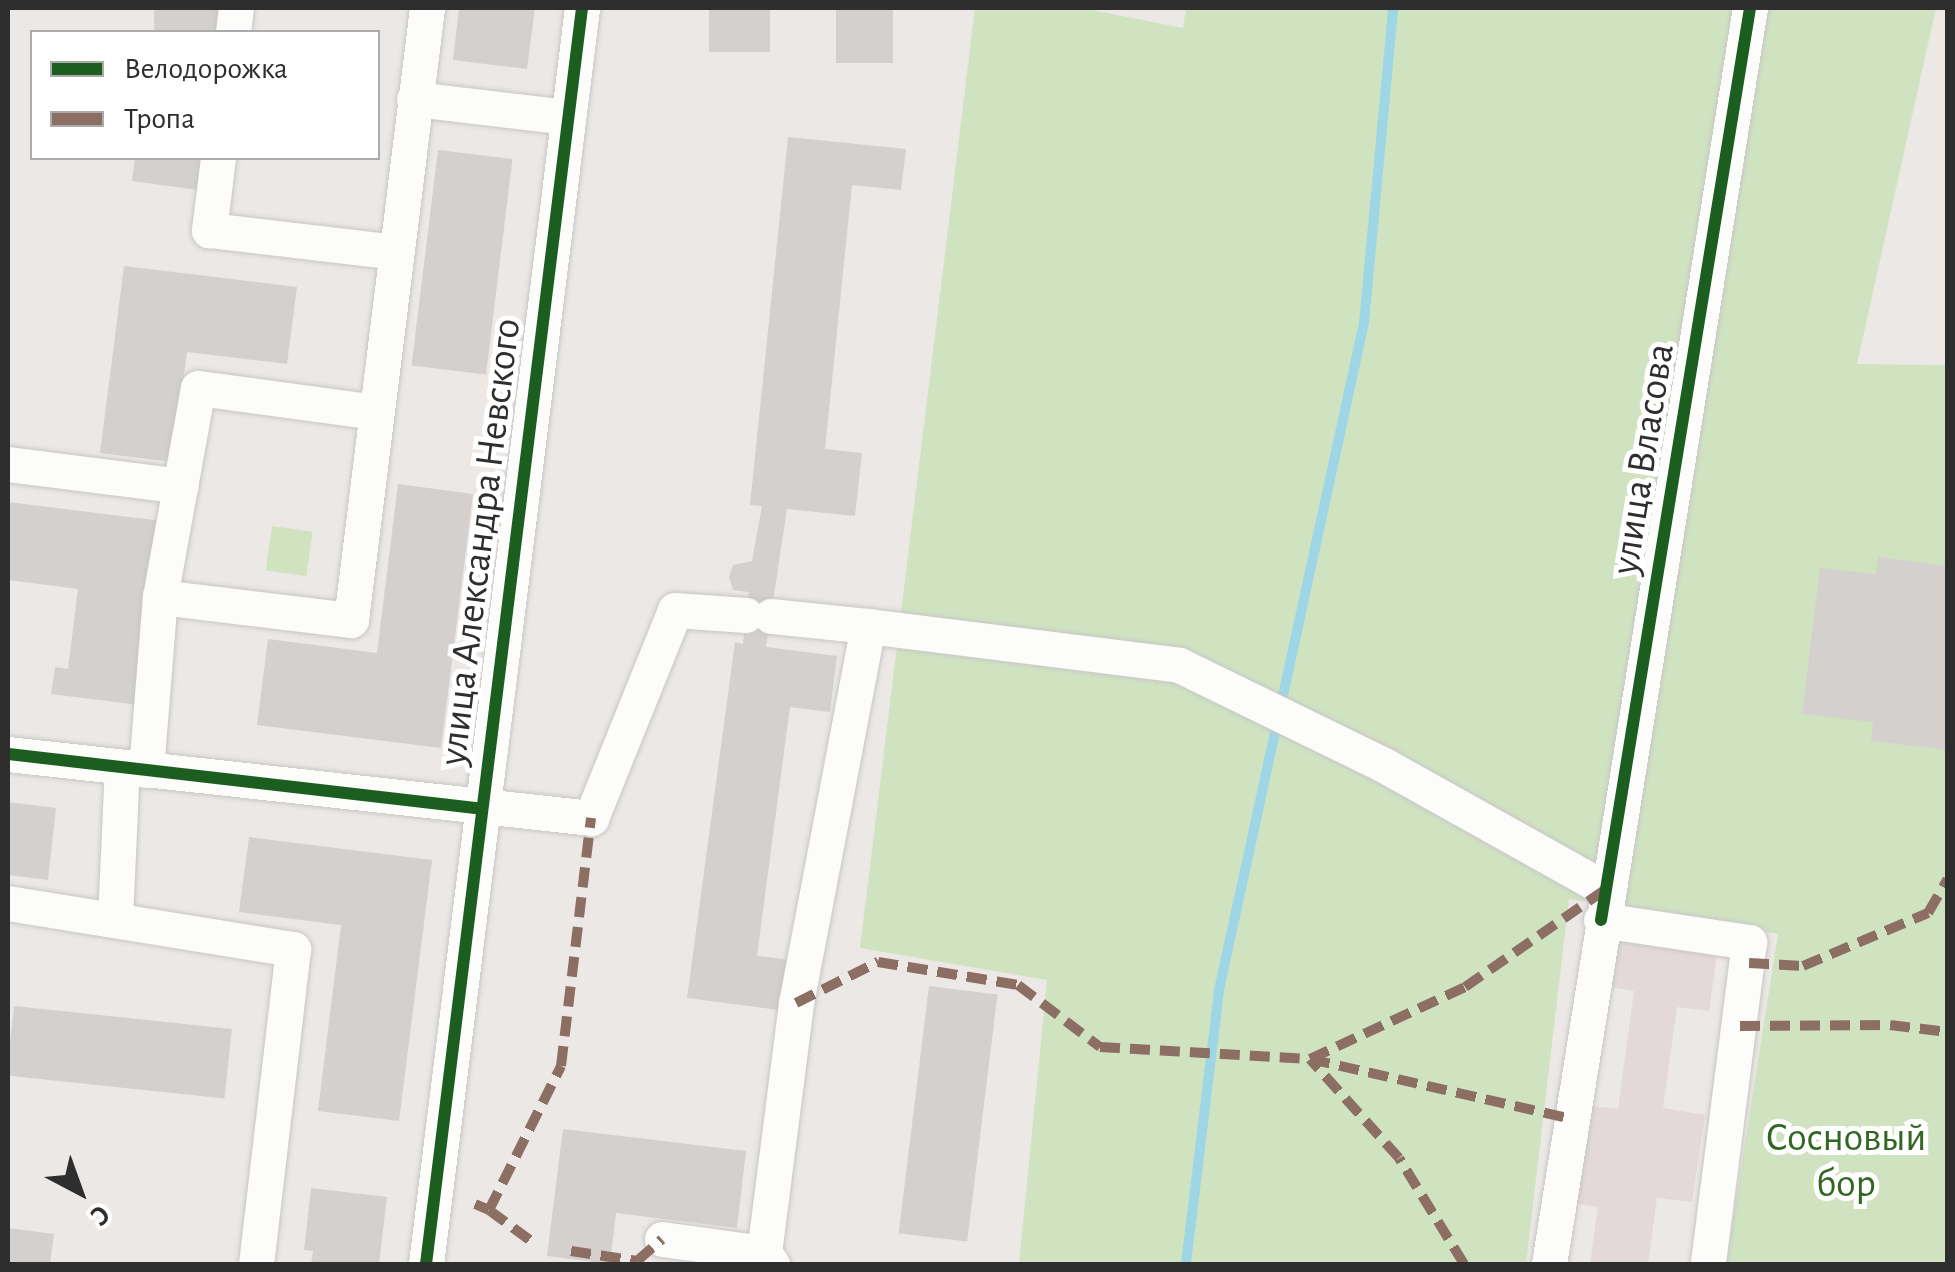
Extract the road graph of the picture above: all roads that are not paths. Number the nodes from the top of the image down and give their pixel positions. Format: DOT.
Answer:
graph roads {
  1 [pos="427,8"];
  2 [pos="582,8"];
  3 [pos="1750,8"];
  4 [pos="414,98"];
  5 [pos="568,117"];
  6 [pos="218,160"];
  7 [pos="396,252"];
  8 [pos="376,412"];
  9 [pos="8,464"];
  10 [pos="181,486"];
  11 [pos="160,597"];
  12 [pos="868,626"];
  13 [pos="8,754"];
  14 [pos="134,768"];
  15 [pos="478,808"];
  16 [pos="8,903"];
  17 [pos="1603,904"];
  18 [pos="115,919"];
  19 [pos="662,1239"];
  20 [pos="768,1259"];
  21 [pos="256,1264"];
  22 [pos="426,1264"];
  23 [pos="1549,1264"];
  24 [pos="1708,1264"];
  1 -- 4 [label="street"];
  2 -- 5 [label="street, улица Александра Невского"];
  3 -- 17 [label="street, улица Власова"];
  4 -- 5 [label="street"];
  4 -- 7 [label="street"];
  5 -- 15 [label="street, улица Александра Невского"];
  6 -- 7 [label="street"];
  7 -- 8 [label="street"];
  8 -- 10 [label="street"];
  8 -- 11 [label="street"];
  9 -- 10 [label="street"];
  10 -- 11 [label="street"];
  11 -- 14 [label="street"];
  12 -- 15 [label="street"];
  12 -- 17 [label="street"];
  12 -- 20 [label="street"];
  13 -- 14 [label="street"];
  14 -- 15 [label="street"];
  14 -- 18 [label="street"];
  15 -- 22 [label="street, улица Александра Невского"];
  16 -- 18 [label="street"];
  17 -- 23 [label="street, улица Власова"];
  17 -- 24 [label="street"];
  18 -- 21 [label="street"];
  19 -- 20 [label="street"];
}
